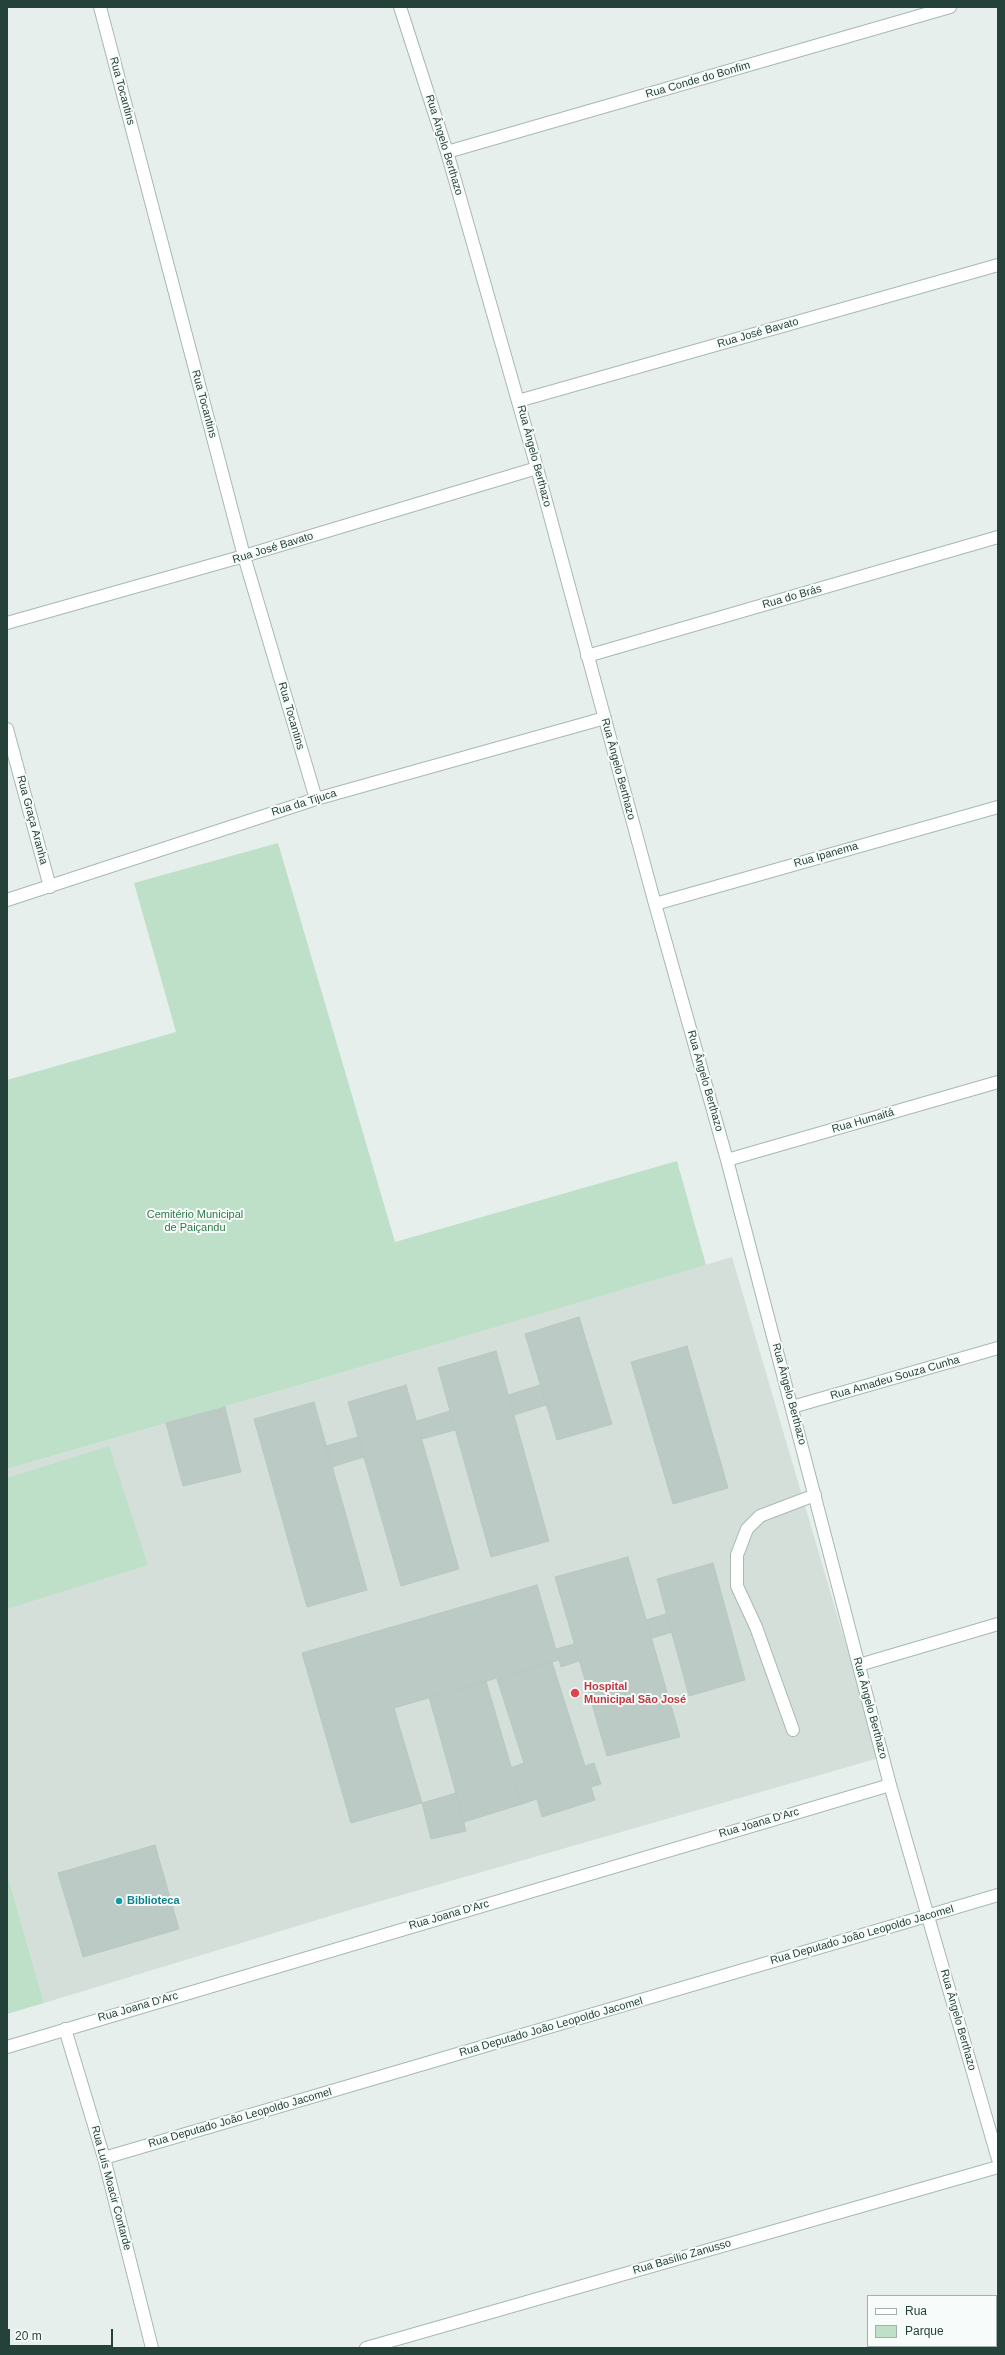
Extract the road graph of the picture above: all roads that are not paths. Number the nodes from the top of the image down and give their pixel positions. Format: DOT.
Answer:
graph roads {
  1 [pos="100,7"];
  2 [pos="400,7"];
  3 [pos="950,7"];
  4 [pos="447,152"];
  5 [pos="998,265"];
  6 [pos="518,401"];
  7 [pos="537,468"];
  8 [pos="998,537"];
  9 [pos="244,556"];
  10 [pos="7,623"];
  11 [pos="587,656"];
  12 [pos="605,718"];
  13 [pos="7,729"];
  14 [pos="316,799"];
  15 [pos="998,807"];
  16 [pos="50,887"];
  17 [pos="7,900"];
  18 [pos="655,904"];
  19 [pos="998,1082"];
  20 [pos="727,1160"];
  21 [pos="998,1348"];
  22 [pos="792,1407"];
  23 [pos="815,1495"];
  24 [pos="998,1624"];
  25 [pos="859,1665"];
  26 [pos="793,1730"];
  27 [pos="890,1785"];
  28 [pos="998,1895"];
  29 [pos="928,1916"];
  30 [pos="65,2029"];
  31 [pos="7,2046"];
  32 [pos="104,2158"];
  33 [pos="998,2159"];
  34 [pos="998,2167"];
  35 [pos="152,2348"];
  36 [pos="366,2348"];
  1 -- 9 [label="street, Rua Tocantins"];
  2 -- 4 [label="street, Rua Ângelo Berthazo"];
  3 -- 4 [label="street, Rua Conde do Bonfim"];
  4 -- 6 [label="street, Rua Ângelo Berthazo"];
  5 -- 6 [label="street, Rua José Bavato"];
  6 -- 7 [label="street, Rua Ângelo Berthazo"];
  7 -- 9 [label="street, Rua José Bavato"];
  7 -- 11 [label="street, Rua Ângelo Berthazo"];
  8 -- 11 [label="street, Rua do Brás"];
  9 -- 10 [label="street, Rua José Bavato"];
  9 -- 14 [label="street, Rua Tocantins"];
  11 -- 12 [label="street, Rua Ângelo Berthazo"];
  12 -- 14 [label="street, Rua da Tijuca"];
  12 -- 18 [label="street, Rua Ângelo Berthazo"];
  13 -- 16 [label="street, Rua Graça Aranha"];
  14 -- 16 [label="street, Rua da Tijuca"];
  15 -- 18 [label="street, Rua Ipanema"];
  16 -- 17 [label="street, Rua da Tijuca"];
  18 -- 20 [label="street, Rua Ângelo Berthazo"];
  19 -- 20 [label="street, Rua Humaitá"];
  20 -- 22 [label="street, Rua Ângelo Berthazo"];
  21 -- 22 [label="street, Rua Amadeu Souza Cunha"];
  22 -- 23 [label="street, Rua Ângelo Berthazo"];
  23 -- 25 [label="street, Rua Ângelo Berthazo"];
  23 -- 26 [label="street"];
  24 -- 25 [label="street"];
  25 -- 27 [label="street, Rua Ângelo Berthazo"];
  27 -- 29 [label="street, Rua Ângelo Berthazo"];
  27 -- 30 [label="street, Rua Joana D'Arc"];
  28 -- 29 [label="street, Rua Deputado João Leopoldo Jacomel"];
  29 -- 32 [label="street, Rua Deputado João Leopoldo Jacomel"];
  29 -- 33 [label="street, Rua Ângelo Berthazo"];
  30 -- 31 [label="street, Rua Joana D'Arc"];
  30 -- 32 [label="street, Rua Luís Moacir Contarde"];
  32 -- 35 [label="street, Rua Luís Moacir Contarde"];
  34 -- 36 [label="street, Rua Basílio Zanusso"];
}
